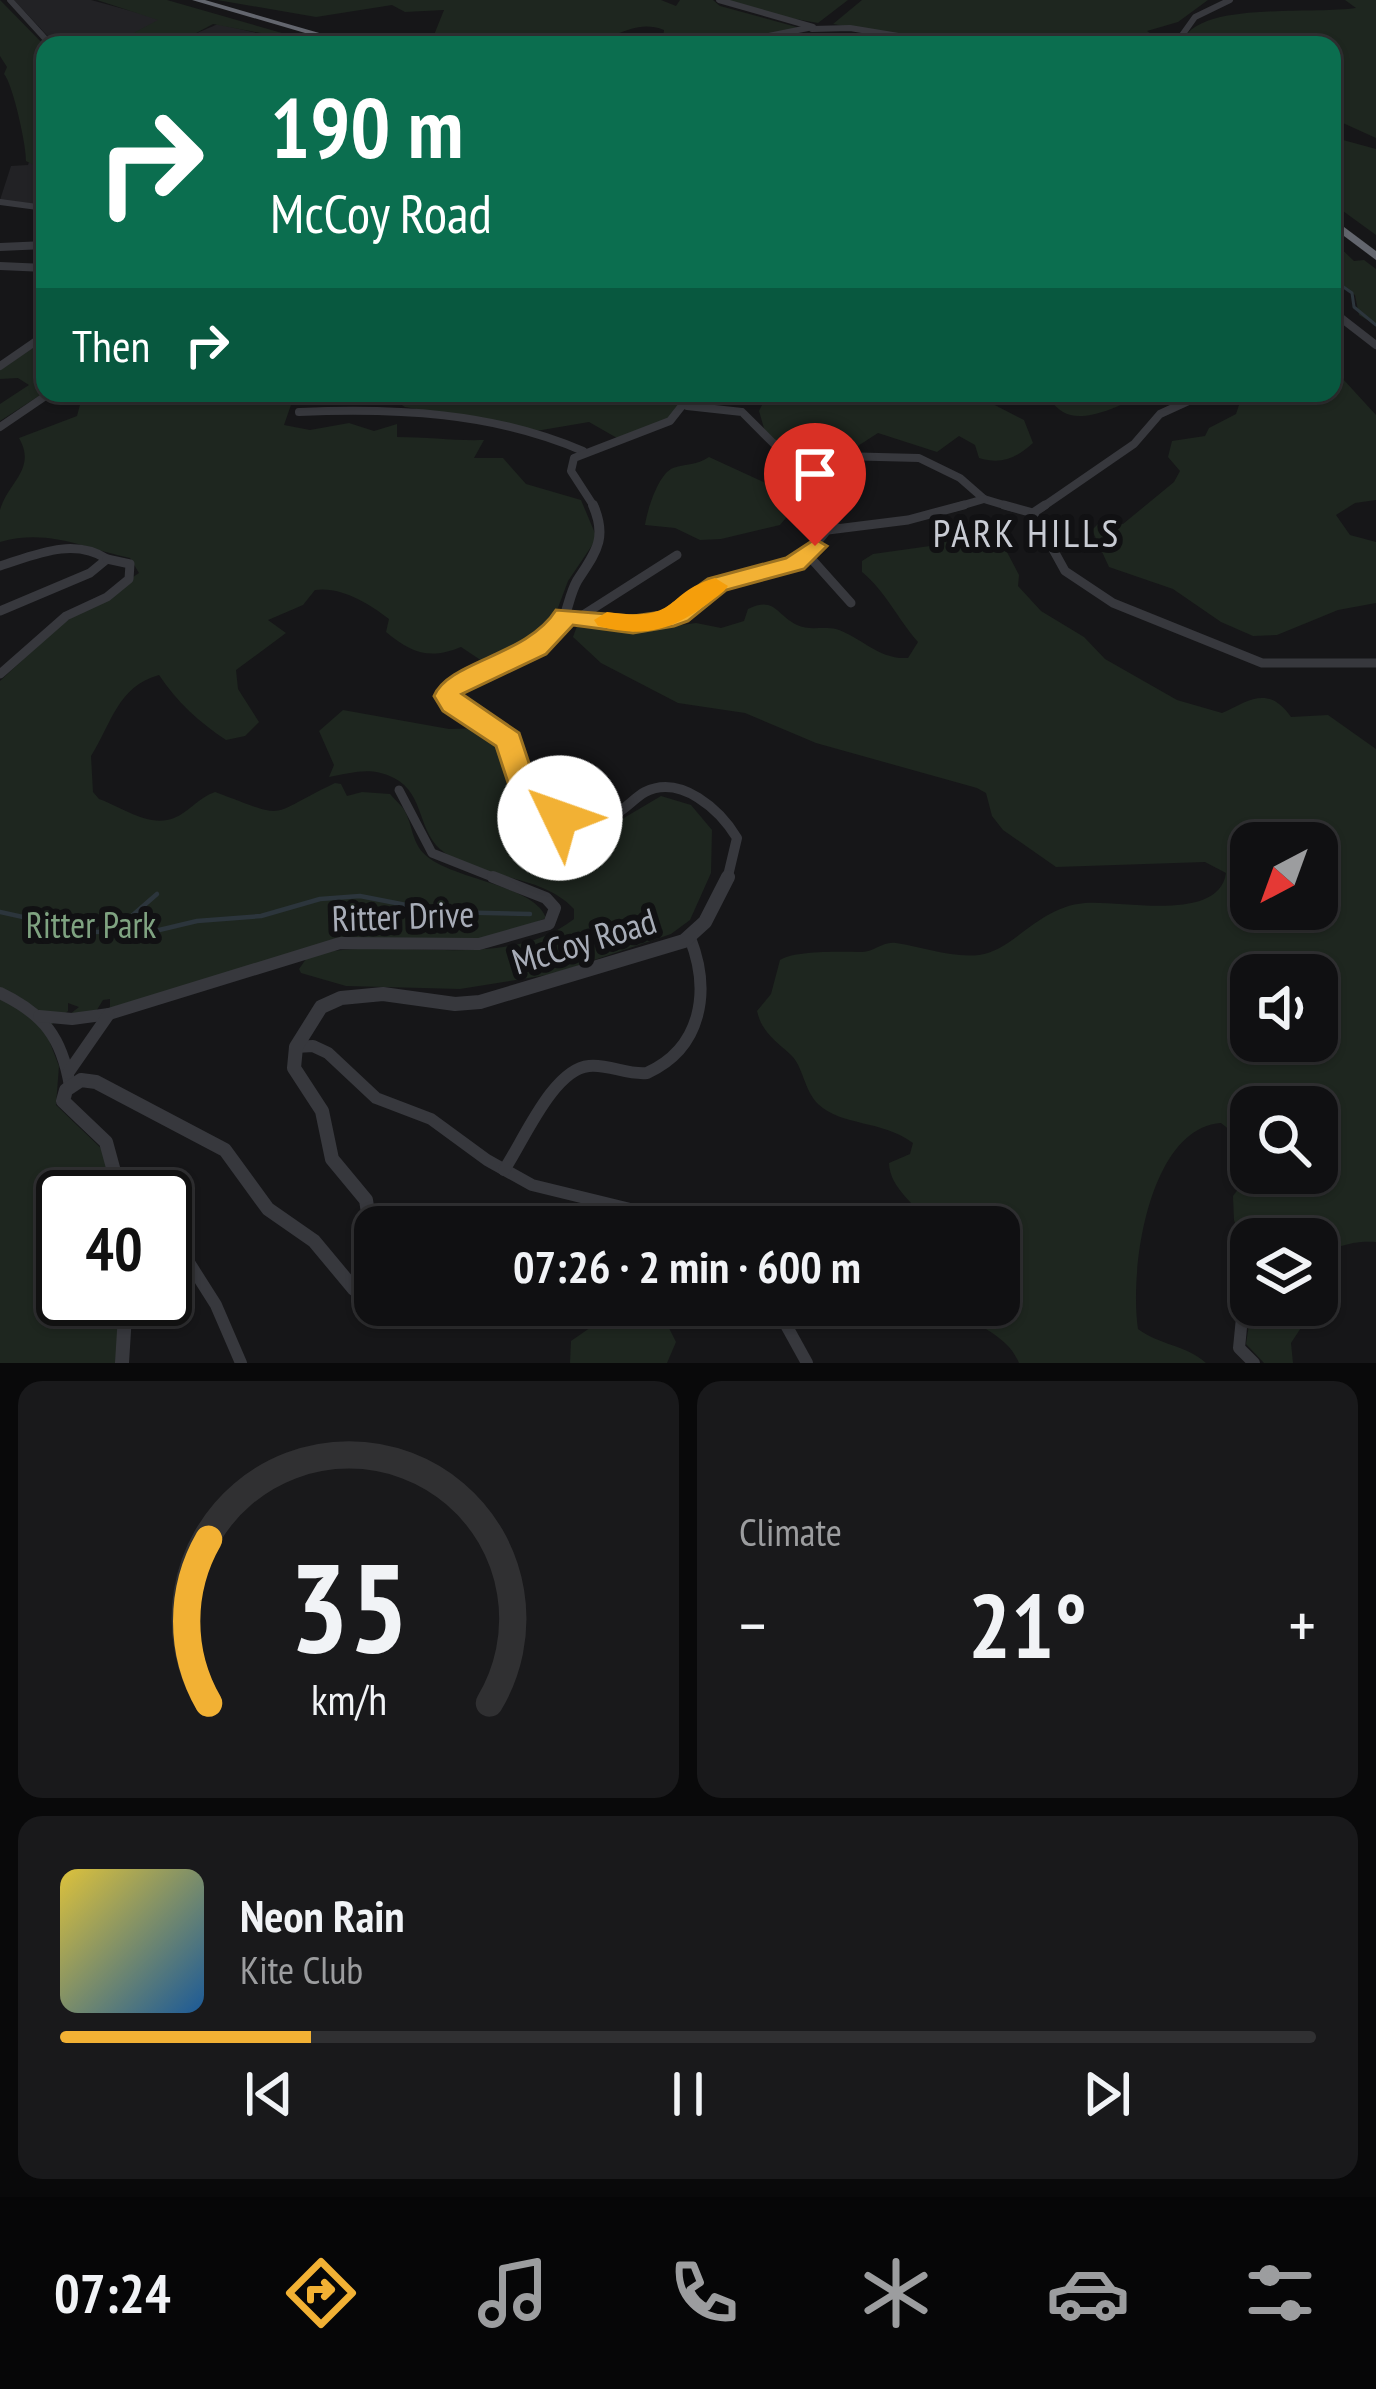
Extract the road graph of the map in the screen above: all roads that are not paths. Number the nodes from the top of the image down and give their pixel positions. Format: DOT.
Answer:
graph roads {
  1 [pos="10,0"];
  2 [pos="207,0"];
  3 [pos="719,0"];
  4 [pos="1230,0"];
  5 [pos="192,2"];
  6 [pos="318,27"];
  7 [pos="812,29"];
  8 [pos="43,36"];
  9 [pos="304,36"];
  10 [pos="322,36"];
  11 [pos="773,36"];
  12 [pos="893,36"];
  13 [pos="1181,36"];
  14 [pos="0,202"];
  15 [pos="36,207"];
  16 [pos="1341,218"];
  17 [pos="1341,228"];
  18 [pos="1376,244"];
  19 [pos="36,245"];
  20 [pos="0,247"];
  21 [pos="1376,257"];
  22 [pos="0,266"];
  23 [pos="36,268"];
  24 [pos="1341,317"];
  25 [pos="36,341"];
  26 [pos="1376,344"];
  27 [pos="0,366"];
  28 [pos="37,402"];
  29 [pos="687,402"];
  30 [pos="701,402"];
  31 [pos="1181,402"];
  32 [pos="299,412"];
  33 [pos="0,428"];
  34 [pos="584,451"];
  35 [pos="828,489"];
  36 [pos="984,499"];
  37 [pos="1033,513"];
  38 [pos="828,530"];
  39 [pos="677,554"];
  40 [pos="808,555"];
  41 [pos="106,559"];
  42 [pos="0,566"];
  43 [pos="850,603"];
  44 [pos="0,611"];
  45 [pos="583,615"];
  46 [pos="566,616"];
  47 [pos="1376,663"];
  48 [pos="0,674"];
  49 [pos="399,790"];
  50 [pos="690,938"];
  51 [pos="0,993"];
  52 [pos="109,1014"];
  53 [pos="39,1016"];
  54 [pos="296,1047"];
  55 [pos="69,1080"];
  56 [pos="114,1170"];
  57 [pos="504,1170"];
  58 [pos="366,1206"];
  59 [pos="610,1206"];
  60 [pos="192,1267"];
  61 [pos="354,1289"];
  62 [pos="126,1326"];
  63 [pos="787,1326"];
  64 [pos="1241,1326"];
  65 [pos="122,1363"];
  66 [pos="241,1363"];
  67 [pos="807,1363"];
  68 [pos="1253,1363"];
  1 -- 8 [label="street"];
  2 -- 6 [label="highway"];
  3 -- 7 [label="street"];
  4 -- 13 [label="street"];
  5 -- 9 [label="highway"];
  5 -- 10 [label="highway"];
  7 -- 11 [label="street"];
  7 -- 12 [label="street"];
  14 -- 15 [label="street"];
  16 -- 18 [label="highway"];
  17 -- 21 [label="highway"];
  19 -- 20 [label="street"];
  22 -- 23 [label="street"];
  24 -- 26 [label="street"];
  25 -- 27 [label="street"];
  28 -- 33 [label="street"];
  29 -- 34 [label="street"];
  30 -- 36 [label="street"];
  31 -- 37 [label="street"];
  32 -- 34 [label="street"];
  34 -- 46 [label="street, McCoy Road"];
  35 -- 38 [label="street"];
  36 -- 37 [label="street"];
  36 -- 38 [label="street"];
  37 -- 47 [label="street"];
  38 -- 40 [label="street"];
  39 -- 45 [label="street"];
  40 -- 43 [label="street"];
  40 -- 45 [label="street"];
  41 -- 42 [label="street"];
  41 -- 44 [label="street"];
  41 -- 48 [label="street"];
  45 -- 46 [label="street"];
  46 -- 50 [label="street, McCoy Road"];
  49 -- 52 [label="street, Ritter Drive"];
  50 -- 54 [label="street, McCoy Road"];
  50 -- 57 [label="street"];
  51 -- 53 [label="street"];
  52 -- 53 [label="street, Ritter Drive"];
  52 -- 55 [label="street"];
  53 -- 55 [label="street"];
  54 -- 57 [label="street"];
  54 -- 58 [label="street"];
  55 -- 56 [label="street"];
  55 -- 61 [label="street"];
  57 -- 59 [label="street"];
  60 -- 66 [label="street"];
  62 -- 65 [label="street"];
  63 -- 67 [label="street"];
  64 -- 68 [label="street"];
}
